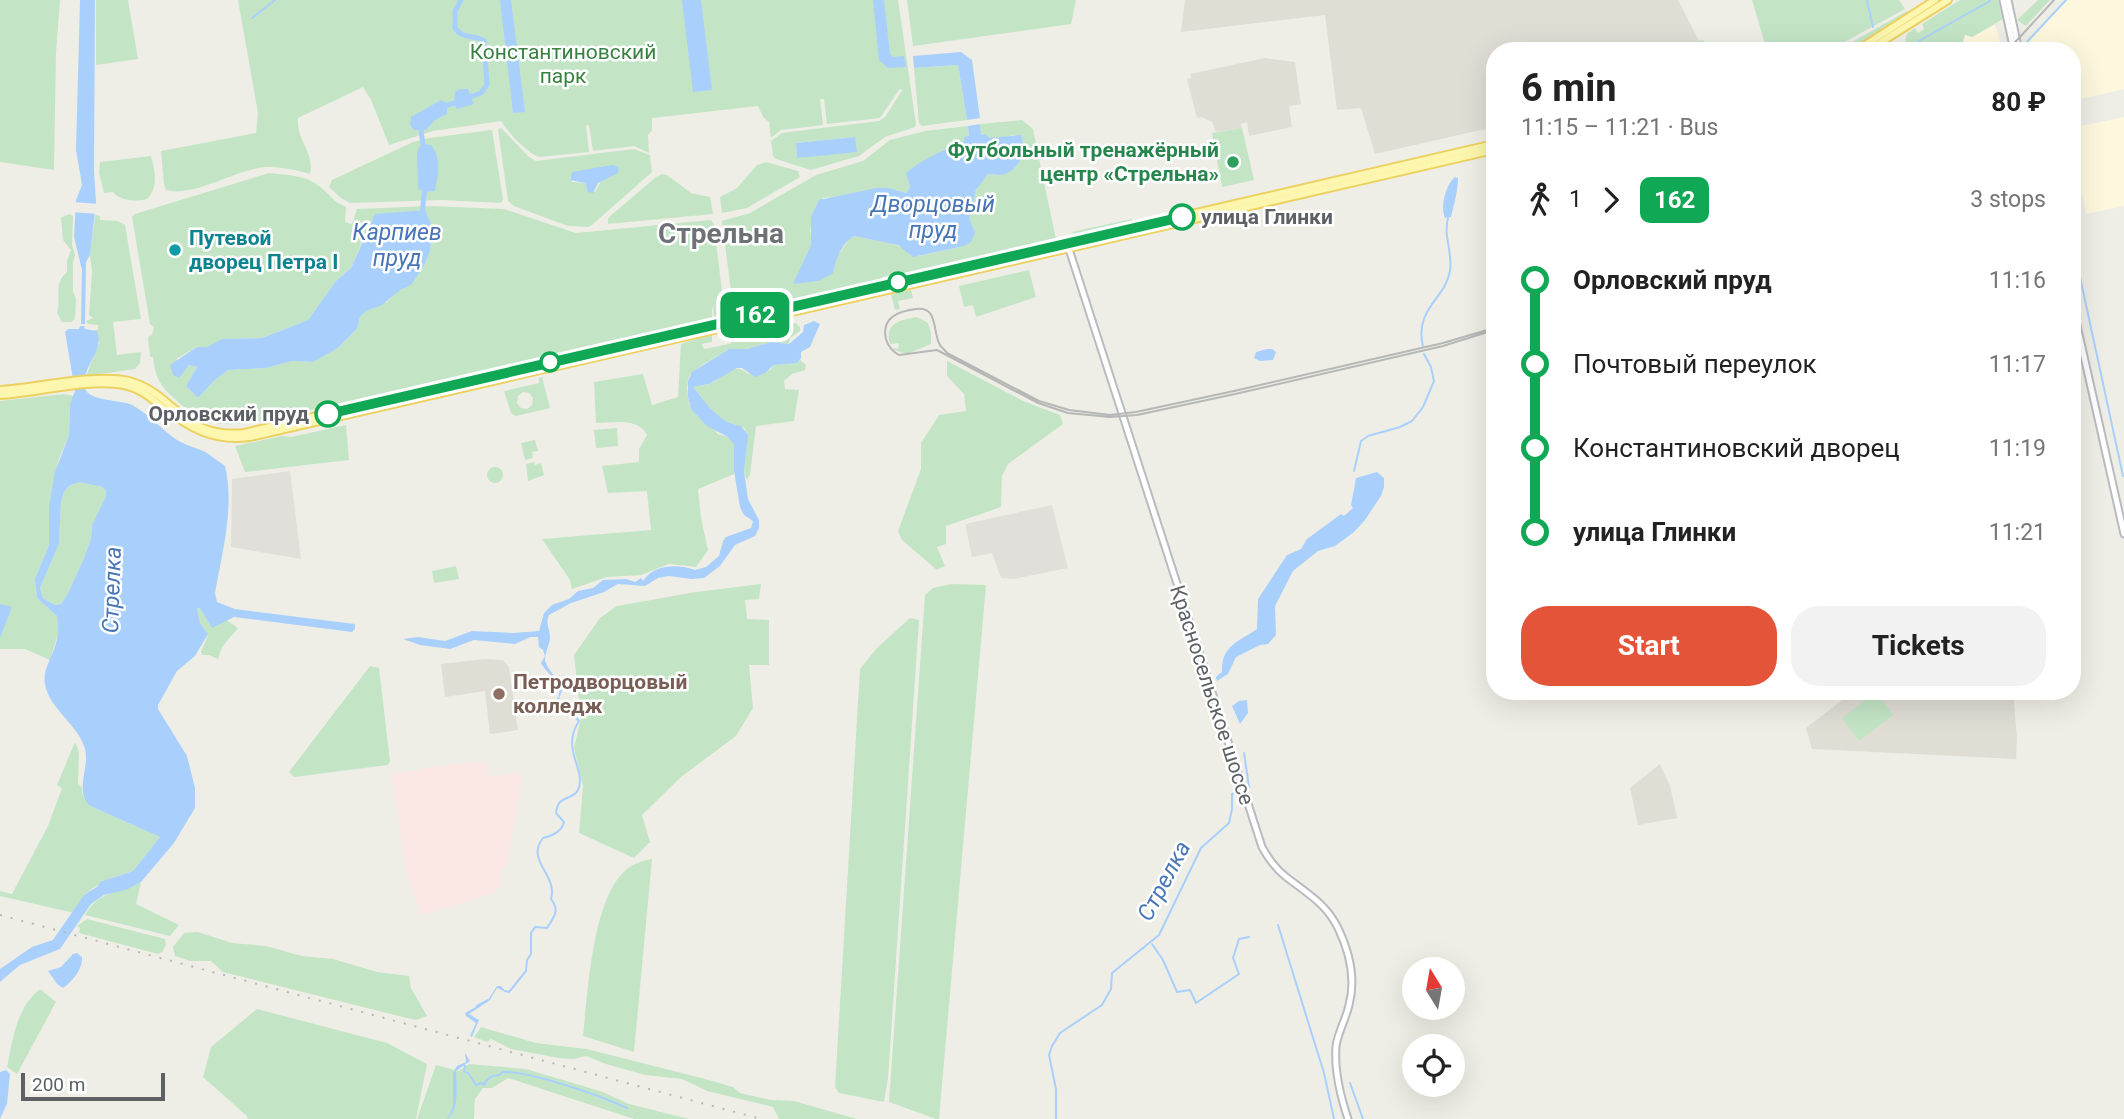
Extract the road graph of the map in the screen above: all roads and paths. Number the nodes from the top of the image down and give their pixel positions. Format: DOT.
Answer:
graph roads {
  1 [pos="1935,0"];
  2 [pos="1948,0"];
  3 [pos="2006,0"];
  4 [pos="1870,42"];
  5 [pos="1881,42"];
  6 [pos="2013,42"];
  7 [pos="2018,42"];
  8 [pos="1486,146"];
  9 [pos="1486,152"];
  10 [pos="1068,246"];
  11 [pos="2081,342"];
  12 [pos="69,385"];
  13 [pos="0,390"];
  14 [pos="0,395"];
  15 [pos="2124,534"];
  16 [pos="1348,1119"];
  1 -- 4 [label="main road"];
  2 -- 5 [label="main road"];
  3 -- 6 [label="main road"];
  3 -- 7 [label="main road"];
  8 -- 10 [label="main road"];
  9 -- 10 [label="main road"];
  10 -- 12 [label="main road"];
  10 -- 16 [label="main road, Красносельское шоссе"];
  11 -- 15 [label="main road"];
  12 -- 13 [label="main road"];
  12 -- 14 [label="main road"];
}
